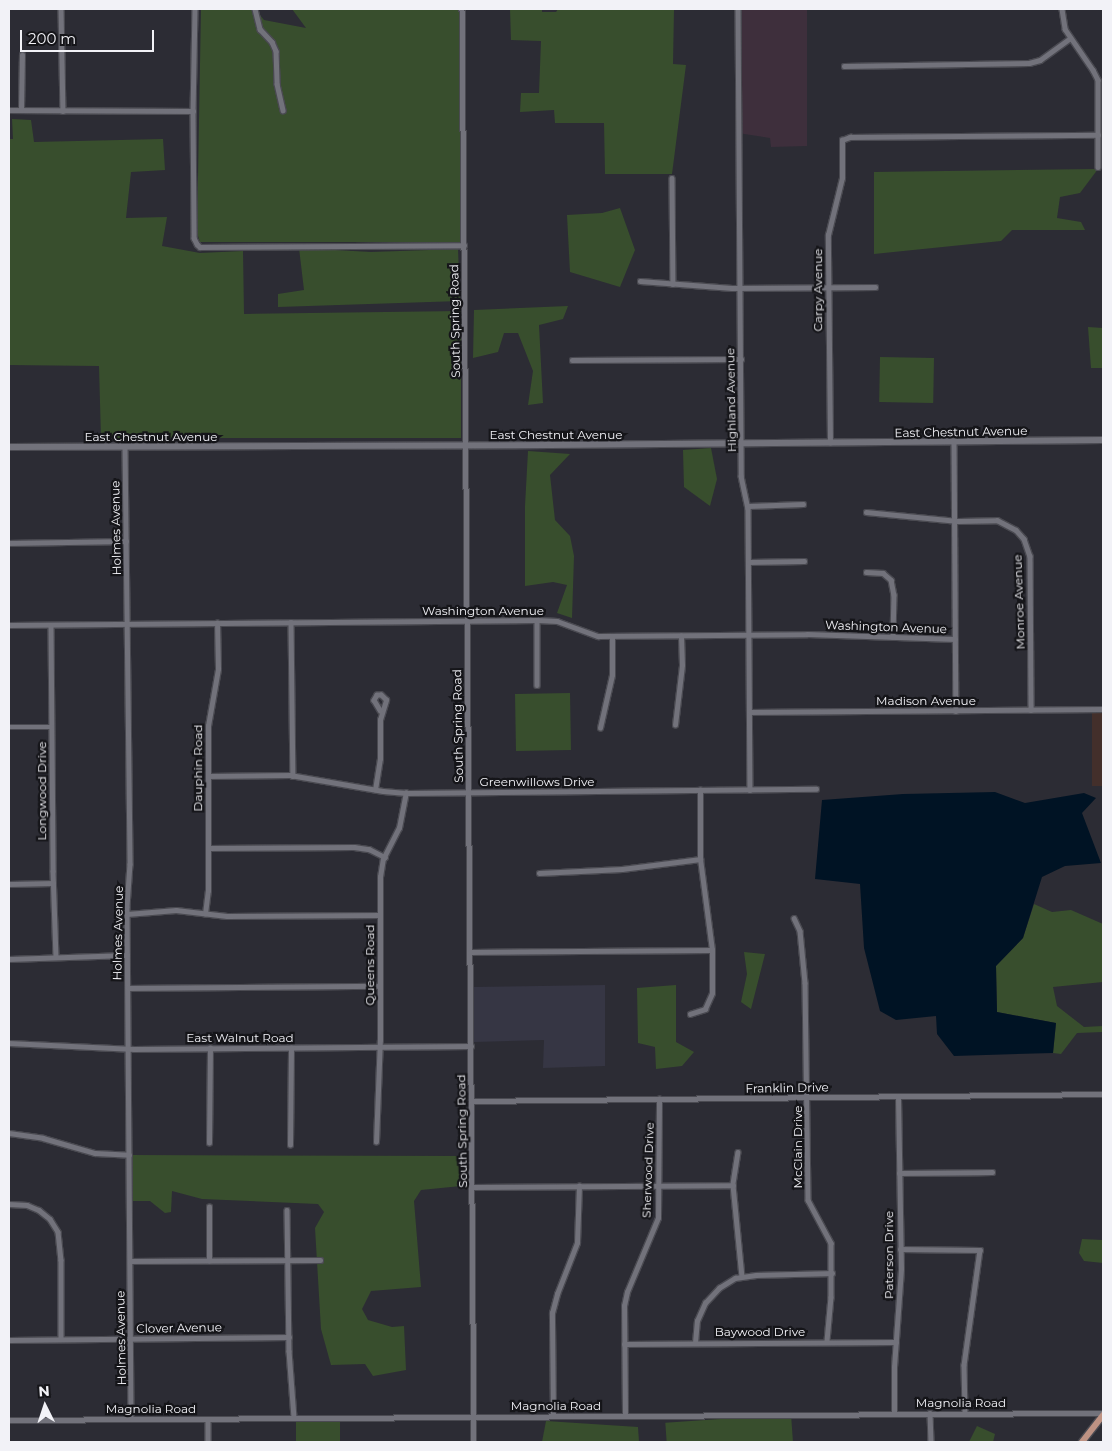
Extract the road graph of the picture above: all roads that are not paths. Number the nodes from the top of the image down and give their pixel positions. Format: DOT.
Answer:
graph roads {
  1 [pos="61,9"];
  2 [pos="195,9"];
  3 [pos="255,9"];
  4 [pos="462,9"];
  5 [pos="738,9"];
  6 [pos="1062,9"];
  7 [pos="1070,38"];
  8 [pos="22,55"];
  9 [pos="844,66"];
  10 [pos="1100,80"];
  11 [pos="9,110"];
  12 [pos="21,110"];
  13 [pos="63,110"];
  14 [pos="283,110"];
  15 [pos="193,112"];
  16 [pos="1098,135"];
  17 [pos="1098,167"];
  18 [pos="672,178"];
  19 [pos="464,245"];
  20 [pos="640,281"];
  21 [pos="673,284"];
  22 [pos="828,287"];
  23 [pos="875,287"];
  24 [pos="740,288"];
  25 [pos="740,359"];
  26 [pos="572,360"];
  27 [pos="1103,440"];
  28 [pos="954,442"];
  29 [pos="830,443"];
  30 [pos="741,444"];
  31 [pos="466,446"];
  32 [pos="9,447"];
  33 [pos="125,447"];
  34 [pos="803,504"];
  35 [pos="748,506"];
  36 [pos="866,512"];
  37 [pos="954,520"];
  38 [pos="126,541"];
  39 [pos="9,542"];
  40 [pos="804,561"];
  41 [pos="748,562"];
  42 [pos="866,572"];
  43 [pos="467,620"];
  44 [pos="537,620"];
  45 [pos="292,622"];
  46 [pos="217,623"];
  47 [pos="51,624"];
  48 [pos="127,624"];
  49 [pos="9,625"];
  50 [pos="749,635"];
  51 [pos="681,636"];
  52 [pos="612,637"];
  53 [pos="893,637"];
  54 [pos="955,639"];
  55 [pos="537,685"];
  56 [pos="380,710"];
  57 [pos="1032,710"];
  58 [pos="1103,710"];
  59 [pos="956,711"];
  60 [pos="750,712"];
  61 [pos="675,725"];
  62 [pos="52,726"];
  63 [pos="9,727"];
  64 [pos="600,728"];
  65 [pos="208,776"];
  66 [pos="293,776"];
  67 [pos="816,789"];
  68 [pos="375,790"];
  69 [pos="700,790"];
  70 [pos="750,790"];
  71 [pos="469,792"];
  72 [pos="406,793"];
  73 [pos="208,848"];
  74 [pos="385,857"];
  75 [pos="700,859"];
  76 [pos="539,873"];
  77 [pos="53,883"];
  78 [pos="9,884"];
  79 [pos="127,914"];
  80 [pos="205,914"];
  81 [pos="380,915"];
  82 [pos="794,918"];
  83 [pos="712,950"];
  84 [pos="470,952"];
  85 [pos="127,955"];
  86 [pos="56,957"];
  87 [pos="9,960"];
  88 [pos="380,986"];
  89 [pos="128,988"];
  90 [pos="690,1014"];
  91 [pos="9,1043"];
  92 [pos="471,1046"];
  93 [pos="379,1047"];
  94 [pos="210,1048"];
  95 [pos="291,1048"];
  96 [pos="128,1049"];
  97 [pos="1103,1094"];
  98 [pos="898,1097"];
  99 [pos="808,1098"];
  100 [pos="659,1099"];
  101 [pos="471,1101"];
  102 [pos="9,1133"];
  103 [pos="376,1142"];
  104 [pos="209,1143"];
  105 [pos="290,1145"];
  106 [pos="738,1152"];
  107 [pos="129,1155"];
  108 [pos="992,1172"];
  109 [pos="899,1173"];
  110 [pos="733,1185"];
  111 [pos="579,1186"];
  112 [pos="659,1186"];
  113 [pos="472,1187"];
  114 [pos="9,1204"];
  115 [pos="209,1207"];
  116 [pos="288,1210"];
  117 [pos="900,1249"];
  118 [pos="288,1260"];
  119 [pos="320,1260"];
  120 [pos="130,1261"];
  121 [pos="209,1261"];
  122 [pos="832,1273"];
  123 [pos="742,1276"];
  124 [pos="289,1337"];
  125 [pos="130,1339"];
  126 [pos="9,1340"];
  127 [pos="62,1340"];
  128 [pos="695,1342"];
  129 [pos="827,1342"];
  130 [pos="896,1342"];
  131 [pos="624,1344"];
  132 [pos="894,1413"];
  133 [pos="930,1413"];
  134 [pos="965,1413"];
  135 [pos="1103,1414"];
  136 [pos="553,1416"];
  137 [pos="625,1416"];
  138 [pos="474,1417"];
  139 [pos="294,1418"];
  140 [pos="131,1419"];
  141 [pos="208,1419"];
  142 [pos="9,1420"];
  143 [pos="208,1442"];
  144 [pos="474,1442"];
  145 [pos="931,1442"];
  146 [pos="1082,1442"];
  1 -- 13 [label="street"];
  2 -- 15 [label="street"];
  3 -- 14 [label="street"];
  4 -- 19 [label="street, South Spring Road"];
  5 -- 24 [label="street, Highland Avenue"];
  6 -- 7 [label="street"];
  7 -- 9 [label="street"];
  7 -- 10 [label="street"];
  8 -- 12 [label="street"];
  10 -- 16 [label="street"];
  11 -- 12 [label="street"];
  12 -- 13 [label="street"];
  13 -- 15 [label="street"];
  15 -- 19 [label="street"];
  16 -- 17 [label="street"];
  16 -- 22 [label="street, Carpy Avenue"];
  18 -- 21 [label="street"];
  19 -- 31 [label="street, South Spring Road"];
  20 -- 21 [label="street"];
  21 -- 24 [label="street"];
  22 -- 23 [label="street"];
  22 -- 24 [label="street"];
  22 -- 29 [label="street, Carpy Avenue"];
  24 -- 25 [label="street, Highland Avenue"];
  25 -- 26 [label="street"];
  25 -- 30 [label="street, Highland Avenue"];
  27 -- 28 [label="street, East Chestnut Avenue"];
  28 -- 29 [label="street, East Chestnut Avenue"];
  28 -- 37 [label="street"];
  29 -- 30 [label="street, East Chestnut Avenue"];
  30 -- 31 [label="street, East Chestnut Avenue"];
  30 -- 35 [label="street, Highland Avenue"];
  31 -- 33 [label="street, East Chestnut Avenue"];
  31 -- 43 [label="street, South Spring Road"];
  32 -- 33 [label="street, East Chestnut Avenue"];
  33 -- 38 [label="street, Holmes Avenue"];
  34 -- 35 [label="street"];
  35 -- 41 [label="street, Highland Avenue"];
  36 -- 37 [label="street, Monroe Avenue"];
  37 -- 54 [label="street"];
  37 -- 57 [label="street, Monroe Avenue"];
  38 -- 39 [label="street"];
  38 -- 48 [label="street, Holmes Avenue"];
  40 -- 41 [label="street"];
  41 -- 50 [label="street, Highland Avenue"];
  42 -- 53 [label="street"];
  43 -- 44 [label="street, Washington Avenue"];
  43 -- 45 [label="street, Washington Avenue"];
  43 -- 71 [label="street, South Spring Road"];
  44 -- 52 [label="street, Washington Avenue"];
  44 -- 55 [label="street"];
  45 -- 46 [label="street, Washington Avenue"];
  45 -- 66 [label="street"];
  46 -- 48 [label="street, Washington Avenue"];
  46 -- 65 [label="street, Dauphin Road"];
  47 -- 48 [label="street, Washington Avenue"];
  47 -- 49 [label="street, Washington Avenue"];
  47 -- 62 [label="street, Longwood Drive"];
  48 -- 79 [label="street, Holmes Avenue"];
  50 -- 51 [label="street, Washington Avenue"];
  50 -- 53 [label="street, Washington Avenue"];
  50 -- 60 [label="street, Highland Avenue"];
  51 -- 52 [label="street, Washington Avenue"];
  51 -- 61 [label="street"];
  52 -- 64 [label="street"];
  53 -- 54 [label="street, Washington Avenue"];
  54 -- 59 [label="street"];
  56 -- 68 [label="street"];
  57 -- 58 [label="street, Madison Avenue"];
  57 -- 59 [label="street, Madison Avenue"];
  59 -- 60 [label="street, Madison Avenue"];
  60 -- 70 [label="street, Highland Avenue"];
  62 -- 63 [label="street"];
  62 -- 77 [label="street, Longwood Drive"];
  65 -- 66 [label="street, Greenwillows Drive"];
  65 -- 73 [label="street, Dauphin Road"];
  66 -- 68 [label="street, Greenwillows Drive"];
  67 -- 70 [label="street, Greenwillows Drive"];
  68 -- 72 [label="street, Greenwillows Drive"];
  69 -- 70 [label="street, Greenwillows Drive"];
  69 -- 71 [label="street, Greenwillows Drive"];
  69 -- 75 [label="street"];
  71 -- 72 [label="street, Greenwillows Drive"];
  71 -- 84 [label="street, South Spring Road"];
  72 -- 74 [label="street, Queens Road"];
  73 -- 74 [label="street"];
  73 -- 80 [label="street, Dauphin Road"];
  74 -- 81 [label="street, Queens Road"];
  75 -- 76 [label="street"];
  75 -- 83 [label="street"];
  77 -- 78 [label="street"];
  77 -- 86 [label="street, Longwood Drive"];
  79 -- 80 [label="street"];
  79 -- 85 [label="street, Holmes Avenue"];
  80 -- 81 [label="street"];
  81 -- 88 [label="street, Queens Road"];
  82 -- 99 [label="street, McClain Drive"];
  83 -- 84 [label="street"];
  83 -- 90 [label="street"];
  84 -- 92 [label="street, South Spring Road"];
  85 -- 86 [label="street"];
  85 -- 89 [label="street, Holmes Avenue"];
  86 -- 87 [label="street"];
  88 -- 89 [label="street"];
  88 -- 93 [label="street, Queens Road"];
  89 -- 96 [label="street, Holmes Avenue"];
  91 -- 96 [label="street, East Walnut Road"];
  92 -- 93 [label="street, East Walnut Road"];
  92 -- 101 [label="street, South Spring Road"];
  93 -- 95 [label="street, East Walnut Road"];
  93 -- 103 [label="street, Queens Road"];
  94 -- 95 [label="street, East Walnut Road"];
  94 -- 96 [label="street, East Walnut Road"];
  94 -- 104 [label="street"];
  95 -- 105 [label="street"];
  96 -- 107 [label="street, Holmes Avenue"];
  97 -- 98 [label="street, Franklin Drive"];
  98 -- 99 [label="street, Franklin Drive"];
  98 -- 109 [label="street, Paterson Drive"];
  99 -- 100 [label="street, Franklin Drive"];
  99 -- 122 [label="street, McClain Drive"];
  100 -- 101 [label="street, Franklin Drive"];
  100 -- 112 [label="street, Sherwood Drive"];
  101 -- 113 [label="street, South Spring Road"];
  102 -- 107 [label="street"];
  106 -- 110 [label="street"];
  107 -- 120 [label="street, Holmes Avenue"];
  108 -- 109 [label="street"];
  109 -- 117 [label="street, Paterson Drive"];
  110 -- 112 [label="street"];
  110 -- 123 [label="street"];
  111 -- 112 [label="street"];
  111 -- 113 [label="street"];
  111 -- 136 [label="street"];
  112 -- 131 [label="street, Sherwood Drive"];
  113 -- 138 [label="street, South Spring Road"];
  114 -- 127 [label="street"];
  115 -- 121 [label="street"];
  116 -- 118 [label="street"];
  117 -- 130 [label="street, Paterson Drive"];
  117 -- 134 [label="street"];
  118 -- 119 [label="street"];
  118 -- 121 [label="street"];
  118 -- 124 [label="street"];
  120 -- 121 [label="street"];
  120 -- 125 [label="street, Holmes Avenue"];
  122 -- 123 [label="street"];
  122 -- 129 [label="street, McClain Drive"];
  123 -- 128 [label="street"];
  124 -- 125 [label="street, Clover Avenue"];
  124 -- 139 [label="street"];
  125 -- 127 [label="street, Clover Avenue"];
  125 -- 140 [label="street, Holmes Avenue"];
  126 -- 127 [label="street, Clover Avenue"];
  128 -- 129 [label="street, Baywood Drive"];
  128 -- 131 [label="street, Baywood Drive"];
  129 -- 130 [label="street, Baywood Drive"];
  130 -- 132 [label="street, Paterson Drive"];
  131 -- 137 [label="street, Sherwood Drive"];
  132 -- 133 [label="street, Magnolia Road"];
  132 -- 137 [label="street, Magnolia Road"];
  133 -- 134 [label="street, Magnolia Road"];
  133 -- 145 [label="street"];
  134 -- 135 [label="street, Magnolia Road"];
  135 -- 146 [label="main road"];
  136 -- 137 [label="street, Magnolia Road"];
  136 -- 138 [label="street, Magnolia Road"];
  138 -- 139 [label="street, Magnolia Road"];
  138 -- 144 [label="street, South Spring Road"];
  139 -- 141 [label="street, Magnolia Road"];
  140 -- 141 [label="street, Magnolia Road"];
  140 -- 142 [label="street, Magnolia Road"];
  141 -- 143 [label="street"];
}
